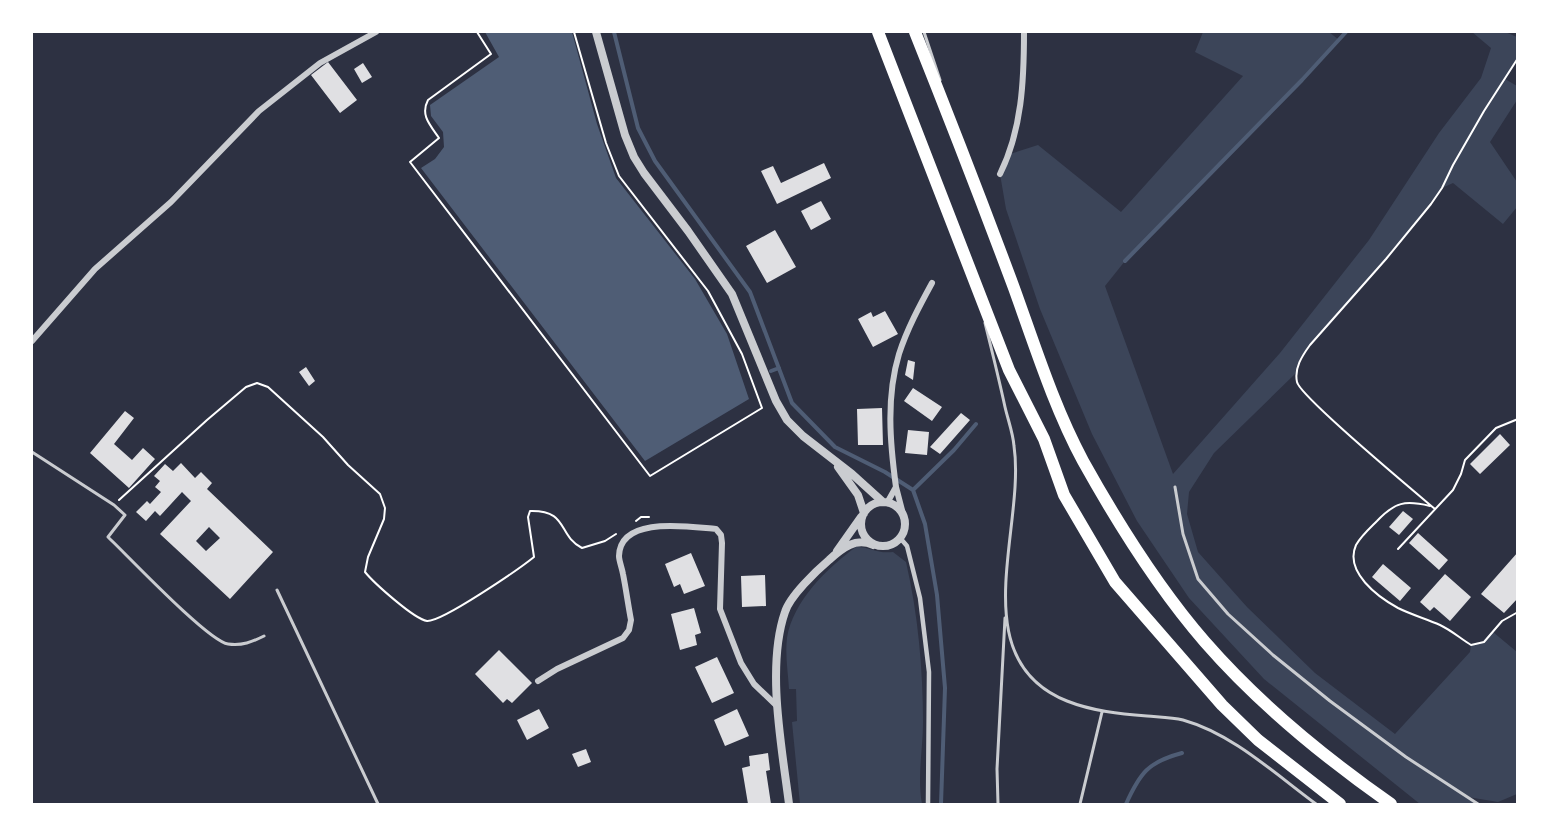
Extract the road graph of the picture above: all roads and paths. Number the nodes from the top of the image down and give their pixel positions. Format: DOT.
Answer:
graph roads {
  1 [pos="376,32"];
  2 [pos="477,32"];
  3 [pos="574,32"];
  4 [pos="596,32"];
  5 [pos="878,32"];
  6 [pos="915,32"];
  7 [pos="924,32"];
  8 [pos="1024,32"];
  9 [pos="1518,58"];
  10 [pos="1000,174"];
  11 [pos="977,187"];
  12 [pos="974,278"];
  13 [pos="932,283"];
  14 [pos="32,341"];
  15 [pos="1518,419"];
  16 [pos="32,452"];
  17 [pos="834,462"];
  18 [pos="896,487"];
  19 [pos="1175,487"];
  20 [pos="885,502"];
  21 [pos="114,505"];
  22 [pos="1434,508"];
  23 [pos="863,514"];
  24 [pos="903,514"];
  25 [pos="658,517"];
  26 [pos="632,525"];
  27 [pos="623,531"];
  28 [pos="901,538"];
  29 [pos="873,545"];
  30 [pos="1398,549"];
  31 [pos="836,554"];
  32 [pos="277,590"];
  33 [pos="1518,612"];
  34 [pos="1005,614"];
  35 [pos="264,636"];
  36 [pos="538,681"];
  37 [pos="778,706"];
  38 [pos="1102,712"];
  39 [pos="378,804"];
  40 [pos="789,804"];
  41 [pos="928,804"];
  42 [pos="998,804"];
  43 [pos="1080,804"];
  44 [pos="1316,804"];
  45 [pos="1340,804"];
  46 [pos="1391,804"];
  47 [pos="1478,804"];
  1 -- 14 [label="street"];
  2 -- 3 [label="path"];
  4 -- 17 [label="street"];
  5 -- 12 [label="highway"];
  6 -- 11 [label="highway"];
  7 -- 11 [label="lane"];
  8 -- 10 [label="street"];
  9 -- 22 [label="path"];
  11 -- 46 [label="highway"];
  12 -- 34 [label="lane"];
  12 -- 45 [label="highway"];
  13 -- 18 [label="street"];
  15 -- 22 [label="path"];
  16 -- 21 [label="lane"];
  17 -- 20 [label="street"];
  17 -- 23 [label="street"];
  18 -- 20 [label="street"];
  18 -- 24 [label="street"];
  19 -- 47 [label="lane"];
  20 -- 23 [label="street"];
  20 -- 24 [label="street"];
  21 -- 27 [label="path"];
  21 -- 35 [label="lane"];
  22 -- 30 [label="path"];
  22 -- 33 [label="path"];
  23 -- 29 [label="street"];
  23 -- 31 [label="street"];
  24 -- 28 [label="street"];
  25 -- 26 [label="path"];
  28 -- 29 [label="street"];
  28 -- 41 [label="street"];
  29 -- 31 [label="street"];
  31 -- 37 [label="street"];
  32 -- 39 [label="lane"];
  34 -- 38 [label="lane"];
  34 -- 42 [label="lane"];
  36 -- 37 [label="street"];
  37 -- 40 [label="street"];
  38 -- 43 [label="lane"];
  38 -- 44 [label="lane"];
}
